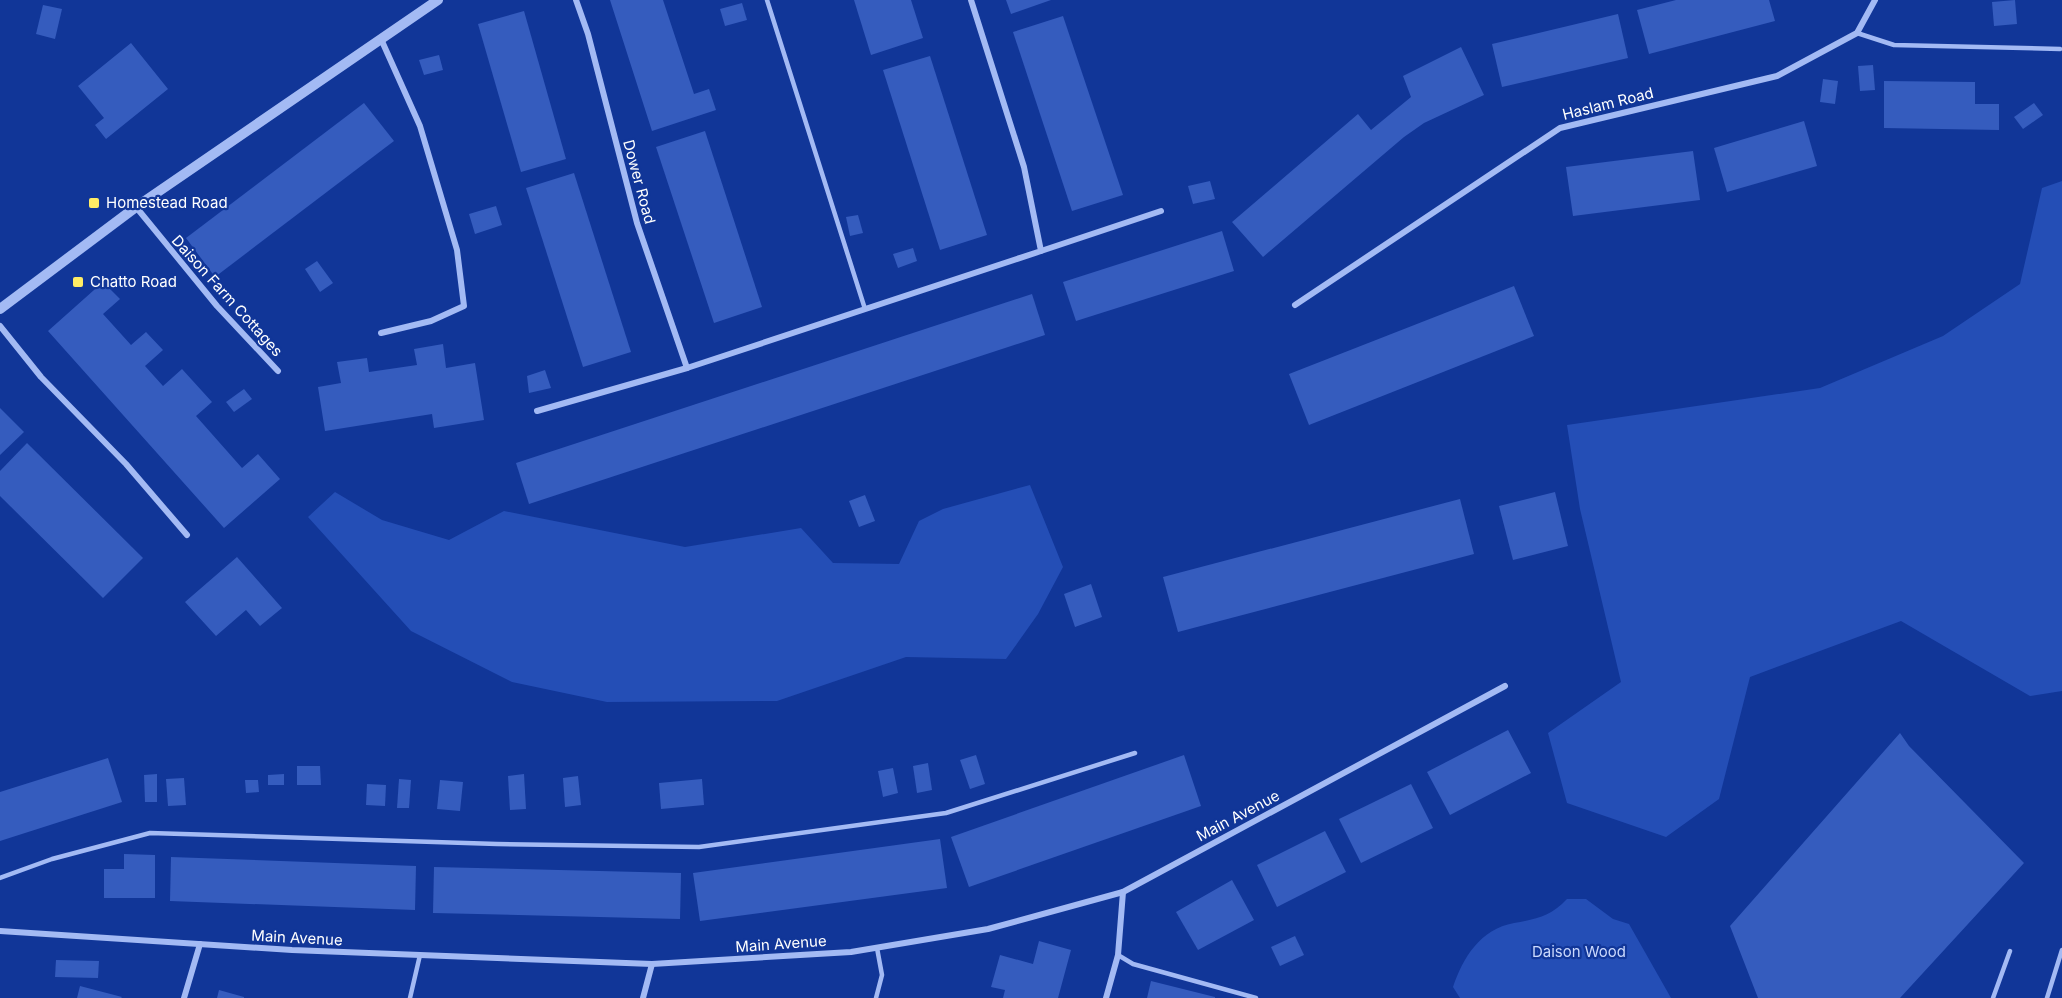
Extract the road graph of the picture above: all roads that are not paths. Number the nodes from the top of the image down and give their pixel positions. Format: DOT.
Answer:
graph roads {
  1 [pos="438,0"];
  2 [pos="576,0"];
  3 [pos="767,0"];
  4 [pos="971,0"];
  5 [pos="1875,0"];
  6 [pos="1857,33"];
  7 [pos="381,39"];
  8 [pos="2060,49"];
  9 [pos="136,207"];
  10 [pos="1161,211"];
  11 [pos="1041,251"];
  12 [pos="1295,305"];
  13 [pos="0,309"];
  14 [pos="866,309"];
  15 [pos="0,326"];
  16 [pos="381,333"];
  17 [pos="687,368"];
  18 [pos="278,371"];
  19 [pos="537,411"];
  20 [pos="187,535"];
  21 [pos="1505,686"];
  22 [pos="1135,753"];
  23 [pos="0,878"];
  24 [pos="1122,892"];
  25 [pos="0,931"];
  26 [pos="200,944"];
  27 [pos="877,948"];
  28 [pos="2062,950"];
  29 [pos="2010,951"];
  30 [pos="420,955"];
  31 [pos="1118,955"];
  32 [pos="652,964"];
  33 [pos="184,998"];
  34 [pos="410,998"];
  35 [pos="643,998"];
  36 [pos="876,998"];
  37 [pos="1106,998"];
  38 [pos="1256,998"];
  39 [pos="1993,998"];
  40 [pos="2047,998"];
  1 -- 7 [label="street"];
  2 -- 17 [label="street, Dower Road"];
  3 -- 14 [label="lane"];
  4 -- 11 [label="street"];
  5 -- 6 [label="street"];
  6 -- 8 [label="lane"];
  6 -- 12 [label="street, Haslam Road"];
  7 -- 9 [label="street"];
  7 -- 16 [label="street"];
  9 -- 13 [label="street"];
  9 -- 18 [label="street, Daison Farm Cottages"];
  10 -- 11 [label="street"];
  11 -- 14 [label="street"];
  14 -- 17 [label="street"];
  15 -- 20 [label="street"];
  17 -- 19 [label="street"];
  21 -- 24 [label="street, Main Avenue"];
  22 -- 23 [label="lane"];
  24 -- 27 [label="street, Main Avenue"];
  24 -- 31 [label="street"];
  25 -- 26 [label="street, Main Avenue"];
  26 -- 30 [label="street, Main Avenue"];
  26 -- 33 [label="street"];
  27 -- 32 [label="street, Main Avenue"];
  27 -- 36 [label="lane"];
  28 -- 40 [label="lane"];
  29 -- 39 [label="lane"];
  30 -- 32 [label="street, Main Avenue"];
  30 -- 34 [label="lane"];
  31 -- 37 [label="street"];
  31 -- 38 [label="lane"];
  32 -- 35 [label="street"];
}
